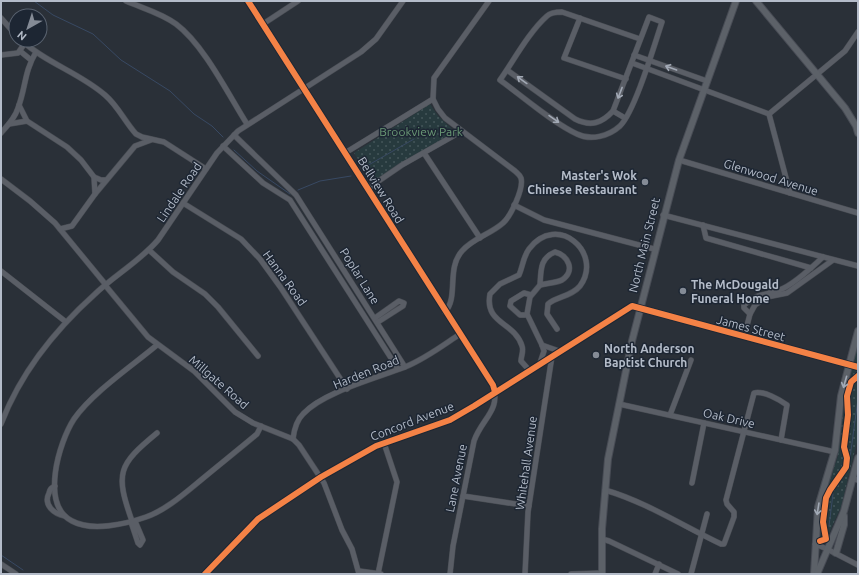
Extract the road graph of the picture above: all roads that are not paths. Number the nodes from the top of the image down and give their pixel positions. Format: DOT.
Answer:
graph roads {
  1 [pos="126,1"];
  2 [pos="248,1"];
  3 [pos="298,1"];
  4 [pos="403,1"];
  5 [pos="489,1"];
  6 [pos="736,1"];
  7 [pos="756,1"];
  8 [pos="1,18"];
  9 [pos="580,18"];
  10 [pos="263,24"];
  11 [pos="8,26"];
  12 [pos="858,32"];
  13 [pos="640,39"];
  14 [pos="21,48"];
  15 [pos="31,48"];
  16 [pos="20,51"];
  17 [pos="36,52"];
  18 [pos="1,55"];
  19 [pos="634,55"];
  20 [pos="31,60"];
  21 [pos="648,60"];
  22 [pos="632,63"];
  23 [pos="646,68"];
  24 [pos="507,70"];
  25 [pos="818,74"];
  26 [pos="626,79"];
  27 [pos="707,82"];
  28 [pos="304,88"];
  29 [pos="704,90"];
  30 [pos="433,99"];
  31 [pos="19,105"];
  32 [pos="613,111"];
  33 [pos="769,114"];
  34 [pos="625,118"];
  35 [pos="26,121"];
  36 [pos="9,124"];
  37 [pos="247,124"];
  38 [pos="857,127"];
  39 [pos="460,130"];
  40 [pos="1,133"];
  41 [pos="136,134"];
  42 [pos="858,134"];
  43 [pos="234,135"];
  44 [pos="152,139"];
  45 [pos="135,146"];
  46 [pos="223,146"];
  47 [pos="424,153"];
  48 [pos="345,154"];
  49 [pos="679,160"];
  50 [pos="206,169"];
  51 [pos="94,177"];
  52 [pos="1,179"];
  53 [pos="106,180"];
  54 [pos="367,189"];
  55 [pos="790,192"];
  56 [pos="95,194"];
  57 [pos="297,196"];
  58 [pos="290,200"];
  59 [pos="183,203"];
  60 [pos="514,205"];
  61 [pos="858,213"];
  62 [pos="663,215"];
  63 [pos="703,225"];
  64 [pos="72,226"];
  65 [pos="60,229"];
  66 [pos="480,238"];
  67 [pos="69,239"];
  68 [pos="654,249"];
  69 [pos="149,250"];
  70 [pos="823,257"];
  71 [pos="833,260"];
  72 [pos="858,266"];
  73 [pos="811,268"];
  74 [pos="1,271"];
  75 [pos="106,285"];
  76 [pos="540,285"];
  77 [pos="531,295"];
  78 [pos="640,307"];
  79 [pos="446,312"];
  80 [pos="750,314"];
  81 [pos="528,315"];
  82 [pos="376,320"];
  83 [pos="66,322"];
  84 [pos="557,329"];
  85 [pos="858,331"];
  86 [pos="460,334"];
  87 [pos="744,337"];
  88 [pos="157,344"];
  89 [pos="542,345"];
  90 [pos="559,351"];
  91 [pos="258,356"];
  92 [pos="552,356"];
  93 [pos="691,360"];
  94 [pos="540,363"];
  95 [pos="850,365"];
  96 [pos="405,367"];
  97 [pos="858,367"];
  98 [pos="398,369"];
  99 [pos="529,370"];
  100 [pos="347,389"];
  101 [pos="495,392"];
  102 [pos="619,404"];
  103 [pos="670,415"];
  104 [pos="704,423"];
  105 [pos="1,424"];
  106 [pos="261,426"];
  107 [pos="744,432"];
  108 [pos="157,433"];
  109 [pos="293,439"];
  110 [pos="781,440"];
  111 [pos="384,443"];
  112 [pos="835,452"];
  113 [pos="858,458"];
  114 [pos="321,477"];
  115 [pos="856,479"];
  116 [pos="692,484"];
  117 [pos="55,486"];
  118 [pos="605,490"];
  119 [pos="463,496"];
  120 [pos="529,506"];
  121 [pos="844,511"];
  122 [pos="707,514"];
  123 [pos="66,517"];
  124 [pos="132,521"];
  125 [pos="700,535"];
  126 [pos="602,539"];
  127 [pos="815,544"];
  128 [pos="827,549"];
  129 [pos="836,553"];
  130 [pos="1,564"];
  131 [pos="659,564"];
  132 [pos="858,565"];
  133 [pos="359,573"];
  134 [pos="602,573"];
  135 [pos="16,574"];
  136 [pos="205,574"];
  137 [pos="378,574"];
  138 [pos="382,574"];
  139 [pos="450,574"];
  140 [pos="525,574"];
  141 [pos="571,574"];
  142 [pos="655,574"];
  143 [pos="678,574"];
  144 [pos="691,574"];
  145 [pos="814,574"];
  146 [pos="818,574"];
  1 -- 37 [label="street"];
  2 -- 10 [label="street, Bellview Road"];
  3 -- 10 [label="street"];
  4 -- 28 [label="street, Lindale Road"];
  5 -- 30 [label="street"];
  6 -- 27 [label="main road, North Main Street"];
  7 -- 25 [label="main road"];
  8 -- 11 [label="street"];
  9 -- 13 [label="street"];
  9 -- 24 [label="street"];
  9 -- 26 [label="street"];
  10 -- 28 [label="street, Bellview Road"];
  12 -- 25 [label="street"];
  13 -- 19 [label="street"];
  13 -- 21 [label="street"];
  14 -- 16 [label="street"];
  15 -- 17 [label="street"];
  16 -- 18 [label="street"];
  16 -- 20 [label="street"];
  17 -- 20 [label="street"];
  17 -- 41 [label="street"];
  19 -- 21 [label="street"];
  19 -- 22 [label="street"];
  20 -- 31 [label="street"];
  21 -- 23 [label="street"];
  27 -- 21 [label="street, one-way"];
  22 -- 23 [label="street"];
  22 -- 26 [label="street"];
  23 -- 29 [label="street"];
  23 -- 34 [label="street"];
  32 -- 24 [label="street, one-way"];
  24 -- 34 [label="street, one-way"];
  25 -- 33 [label="street"];
  25 -- 38 [label="main road"];
  26 -- 32 [label="street, one-way"];
  27 -- 29 [label="main road, North Main Street"];
  28 -- 37 [label="street, Lindale Road"];
  28 -- 48 [label="street, Bellview Road"];
  29 -- 33 [label="street"];
  29 -- 49 [label="main road, North Main Street"];
  30 -- 39 [label="street"];
  30 -- 48 [label="street"];
  31 -- 35 [label="street"];
  31 -- 36 [label="street"];
  32 -- 34 [label="street"];
  33 -- 55 [label="street"];
  35 -- 36 [label="street"];
  35 -- 51 [label="street"];
  36 -- 40 [label="street"];
  37 -- 43 [label="street, Lindale Road"];
  38 -- 42 [label="main road"];
  39 -- 47 [label="street"];
  39 -- 60 [label="street"];
  41 -- 44 [label="street"];
  41 -- 45 [label="street"];
  43 -- 46 [label="street, Lindale Road"];
  43 -- 57 [label="street, Poplar Lane"];
  44 -- 45 [label="street"];
  44 -- 50 [label="street"];
  45 -- 53 [label="street"];
  46 -- 50 [label="street, Lindale Road"];
  46 -- 58 [label="street, Poplar Lane"];
  47 -- 54 [label="street"];
  47 -- 66 [label="street"];
  48 -- 54 [label="street, Bellview Road"];
  49 -- 55 [label="street, Glenwood Avenue"];
  49 -- 62 [label="main road, North Main Street"];
  50 -- 59 [label="street, Lindale Road"];
  51 -- 53 [label="street"];
  51 -- 56 [label="street"];
  52 -- 65 [label="street, Millgate Road"];
  53 -- 56 [label="street"];
  54 -- 79 [label="street, Bellview Road"];
  55 -- 61 [label="street, Glenwood Avenue"];
  56 -- 64 [label="street"];
  57 -- 58 [label="street"];
  57 -- 82 [label="street, Poplar Lane"];
  58 -- 98 [label="street, Poplar Lane"];
  59 -- 69 [label="street, Lindale Road"];
  59 -- 100 [label="street, Hanna Road"];
  60 -- 66 [label="street"];
  60 -- 68 [label="street"];
  62 -- 63 [label="street"];
  62 -- 68 [label="main road, North Main Street"];
  63 -- 70 [label="street"];
  63 -- 73 [label="street"];
  64 -- 65 [label="street"];
  64 -- 67 [label="street"];
  65 -- 67 [label="street, Millgate Road"];
  66 -- 79 [label="street"];
  67 -- 75 [label="street, Millgate Road"];
  68 -- 78 [label="main road, North Main Street"];
  69 -- 75 [label="street, Lindale Road"];
  69 -- 91 [label="street"];
  70 -- 71 [label="street"];
  70 -- 73 [label="street"];
  71 -- 72 [label="street"];
  71 -- 80 [label="street"];
  73 -- 80 [label="street"];
  74 -- 83 [label="street"];
  75 -- 83 [label="street, Lindale Road"];
  75 -- 88 [label="street, Millgate Road"];
  76 -- 76 [label="street"];
  76 -- 77 [label="street"];
  77 -- 81 [label="street"];
  77 -- 81 [label="street"];
  78 -- 87 [label="street, James Street"];
  78 -- 90 [label="street, Concord Avenue"];
  78 -- 102 [label="main road, North Main Street"];
  79 -- 86 [label="street, Bellview Road"];
  80 -- 87 [label="street"];
  81 -- 89 [label="street"];
  82 -- 82 [label="street"];
  82 -- 96 [label="street, Poplar Lane"];
  83 -- 105 [label="street, Lindale Road"];
  84 -- 99 [label="street"];
  85 -- 95 [label="main road"];
  86 -- 96 [label="street, Harden Road"];
  86 -- 101 [label="street, Bellview Road"];
  87 -- 95 [label="street, James Street"];
  88 -- 106 [label="street, Millgate Road"];
  88 -- 117 [label="street"];
  89 -- 90 [label="street"];
  89 -- 94 [label="street"];
  90 -- 92 [label="street, Concord Avenue"];
  92 -- 94 [label="street, Concord Avenue"];
  92 -- 120 [label="street, Whitehall Avenue"];
  93 -- 103 [label="street"];
  94 -- 99 [label="street, Concord Avenue"];
  95 -- 97 [label="street, James Street"];
  95 -- 112 [label="main road, one-way"];
  96 -- 98 [label="street, Harden Road"];
  98 -- 100 [label="street, Harden Road"];
  99 -- 101 [label="street, Concord Avenue"];
  100 -- 109 [label="street, Harden Road"];
  101 -- 111 [label="street, Concord Avenue"];
  101 -- 119 [label="street, Lane Avenue"];
  102 -- 103 [label="street, Oak Drive"];
  102 -- 118 [label="main road, North Main Street"];
  103 -- 104 [label="street, Oak Drive"];
  104 -- 107 [label="street, Oak Drive"];
  104 -- 116 [label="street"];
  106 -- 109 [label="street, Millgate Road"];
  106 -- 124 [label="street"];
  107 -- 110 [label="street, Oak Drive"];
  107 -- 110 [label="street"];
  107 -- 125 [label="street"];
  108 -- 124 [label="street"];
  109 -- 114 [label="street, Millgate Road"];
  110 -- 112 [label="street, Oak Drive"];
  111 -- 114 [label="street, Concord Avenue"];
  111 -- 137 [label="street"];
  112 -- 127 [label="main road, one-way"];
  113 -- 115 [label="main road"];
  114 -- 133 [label="street, Millgate Road"];
  114 -- 136 [label="street, Concord Avenue"];
  115 -- 121 [label="main road"];
  117 -- 123 [label="street"];
  117 -- 123 [label="street"];
  118 -- 125 [label="street"];
  118 -- 126 [label="main road, North Main Street"];
  119 -- 120 [label="street"];
  119 -- 139 [label="street, Lane Avenue"];
  120 -- 140 [label="street, Whitehall Avenue"];
  121 -- 128 [label="main road"];
  121 -- 129 [label="main road"];
  122 -- 125 [label="street"];
  123 -- 124 [label="street"];
  125 -- 144 [label="street"];
  126 -- 131 [label="street"];
  126 -- 134 [label="main road, North Main Street"];
  127 -- 128 [label="street"];
  127 -- 145 [label="main road"];
  128 -- 129 [label="street"];
  128 -- 146 [label="main road"];
  129 -- 132 [label="street"];
  130 -- 135 [label="street"];
  131 -- 142 [label="street"];
  131 -- 143 [label="street"];
  133 -- 137 [label="street"];
  134 -- 141 [label="street"];
  137 -- 138 [label="street"];
}
